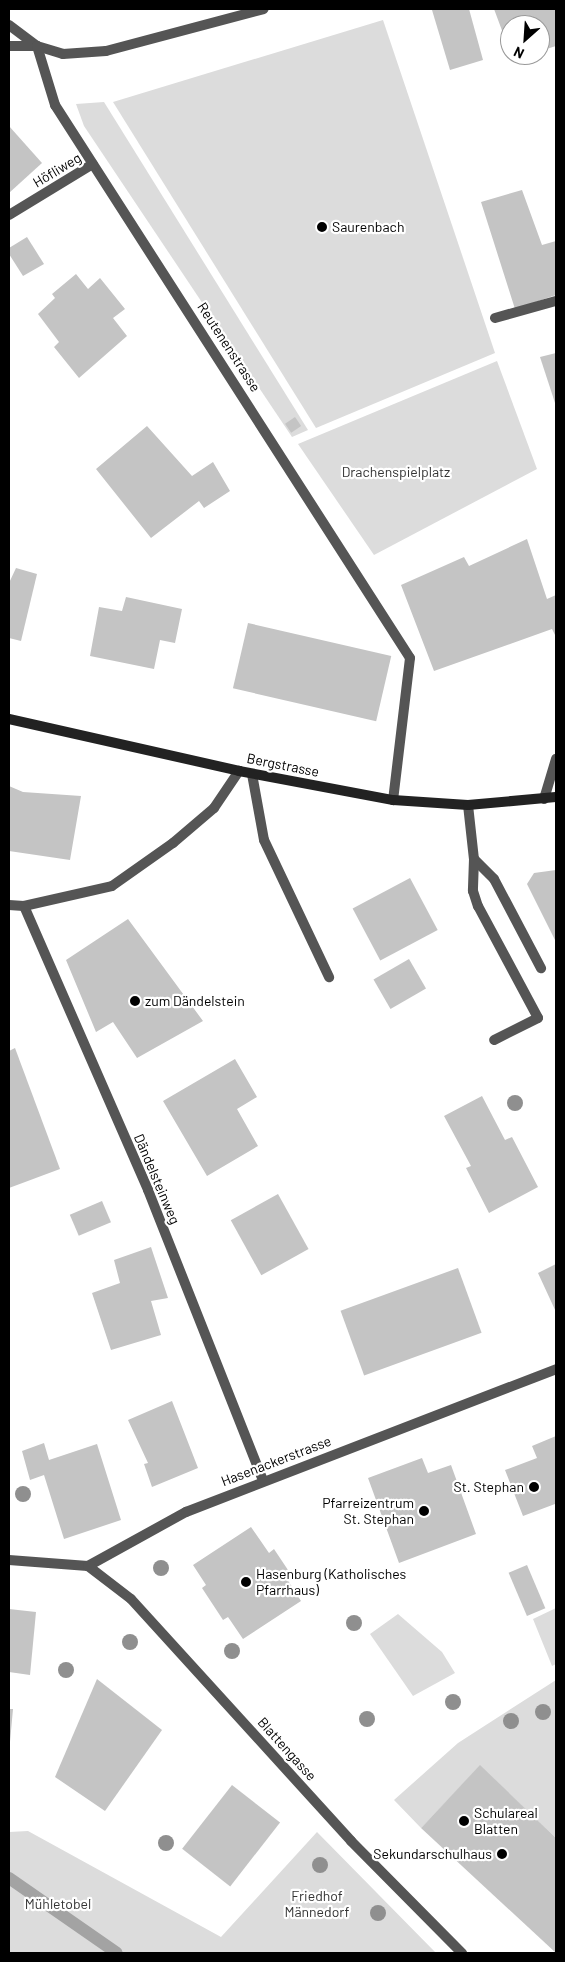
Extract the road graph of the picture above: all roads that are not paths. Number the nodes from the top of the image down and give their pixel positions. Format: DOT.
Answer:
graph roads {
  1 [pos="264,9"];
  2 [pos="9,25"];
  3 [pos="9,46"];
  4 [pos="37,46"];
  5 [pos="93,164"];
  6 [pos="9,215"];
  7 [pos="556,301"];
  8 [pos="495,318"];
  9 [pos="9,719"];
  10 [pos="556,759"];
  11 [pos="239,771"];
  12 [pos="252,774"];
  13 [pos="556,797"];
  14 [pos="544,799"];
  15 [pos="393,800"];
  16 [pos="468,805"];
  17 [pos="474,859"];
  18 [pos="9,905"];
  19 [pos="24,906"];
  20 [pos="541,968"];
  21 [pos="329,977"];
  22 [pos="494,1040"];
  23 [pos="556,1369"];
  24 [pos="263,1480"];
  25 [pos="9,1560"];
  26 [pos="88,1566"];
  27 [pos="462,1953"];
  1 -- 4 [label="street"];
  2 -- 4 [label="street"];
  3 -- 4 [label="street"];
  4 -- 5 [label="street, Reutenenstrasse"];
  5 -- 6 [label="street, Höfliweg"];
  5 -- 15 [label="street, Reutenenstrasse"];
  7 -- 8 [label="street"];
  9 -- 11 [label="street, Bergstrasse"];
  10 -- 14 [label="street"];
  11 -- 12 [label="street, Bergstrasse"];
  11 -- 19 [label="street"];
  12 -- 15 [label="street, Bergstrasse"];
  12 -- 21 [label="street"];
  13 -- 14 [label="street, Bergstrasse"];
  14 -- 16 [label="street, Bergstrasse"];
  15 -- 16 [label="street, Bergstrasse"];
  16 -- 17 [label="street"];
  17 -- 20 [label="street"];
  17 -- 22 [label="street"];
  18 -- 19 [label="street"];
  19 -- 24 [label="street, Dändelsteinweg"];
  23 -- 24 [label="street, Hasenackerstrasse"];
  24 -- 26 [label="street, Hasenackerstrasse"];
  25 -- 26 [label="street"];
  26 -- 27 [label="street, Blattengasse"];
}
